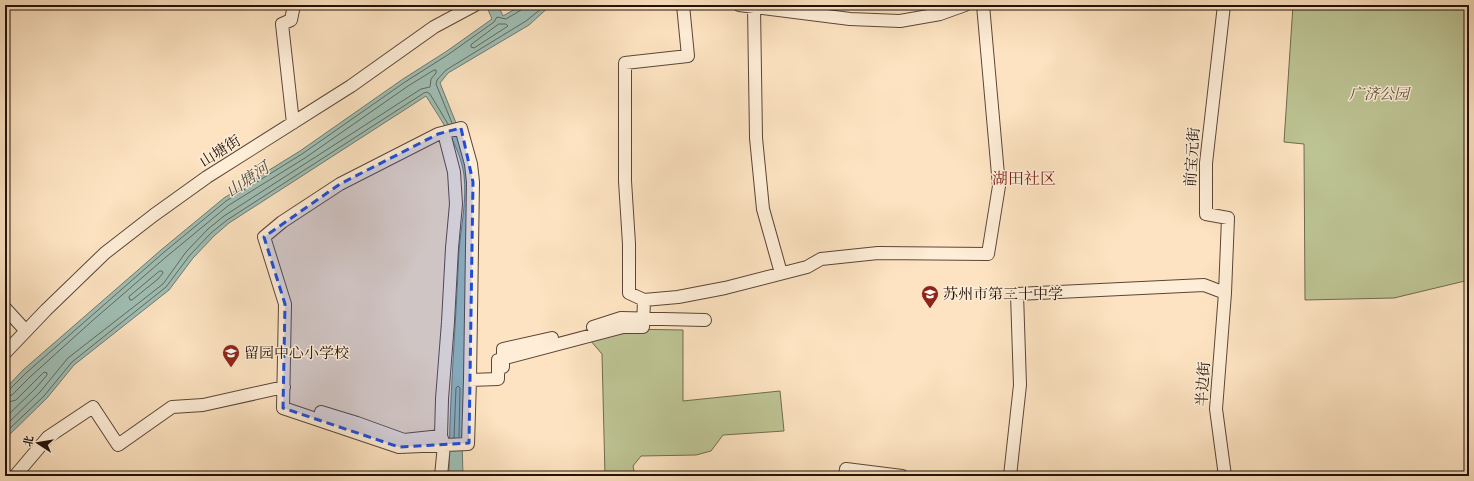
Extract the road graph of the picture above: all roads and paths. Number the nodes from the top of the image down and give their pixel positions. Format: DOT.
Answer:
graph roads {
  1 [pos="294,5"];
  2 [pos="475,5"];
  3 [pos="683,5"];
  4 [pos="739,5"];
  5 [pos="964,5"];
  6 [pos="983,5"];
  7 [pos="1224,5"];
  8 [pos="754,7"];
  9 [pos="293,123"];
  10 [pos="445,132"];
  11 [pos="781,273"];
  12 [pos="1225,293"];
  13 [pos="644,300"];
  14 [pos="5,308"];
  15 [pos="705,320"];
  16 [pos="26,331"];
  17 [pos="5,353"];
  18 [pos="473,378"];
  19 [pos="284,387"];
  20 [pos="289,406"];
  21 [pos="444,442"];
  22 [pos="15,476"];
  23 [pos="441,476"];
  24 [pos="845,476"];
  25 [pos="902,476"];
  26 [pos="1010,476"];
  27 [pos="1225,476"];
  1 -- 9 [label="street"];
  2 -- 9 [label="street, 山塘街"];
  3 -- 13 [label="street"];
  4 -- 8 [label="street"];
  5 -- 8 [label="street"];
  6 -- 11 [label="street"];
  7 -- 12 [label="street, 前宝元街"];
  8 -- 11 [label="street"];
  9 -- 16 [label="street, 山塘街"];
  10 -- 18 [label="street"];
  10 -- 19 [label="street"];
  10 -- 21 [label="street"];
  11 -- 13 [label="street"];
  12 -- 26 [label="street"];
  12 -- 27 [label="street, 半边街"];
  13 -- 18 [label="street"];
  14 -- 16 [label="street"];
  15 -- 18 [label="street"];
  16 -- 17 [label="street, 山塘街"];
  18 -- 21 [label="street"];
  19 -- 21 [label="street"];
  19 -- 22 [label="street"];
  20 -- 21 [label="street"];
  21 -- 23 [label="street"];
  24 -- 25 [label="street"];
}
